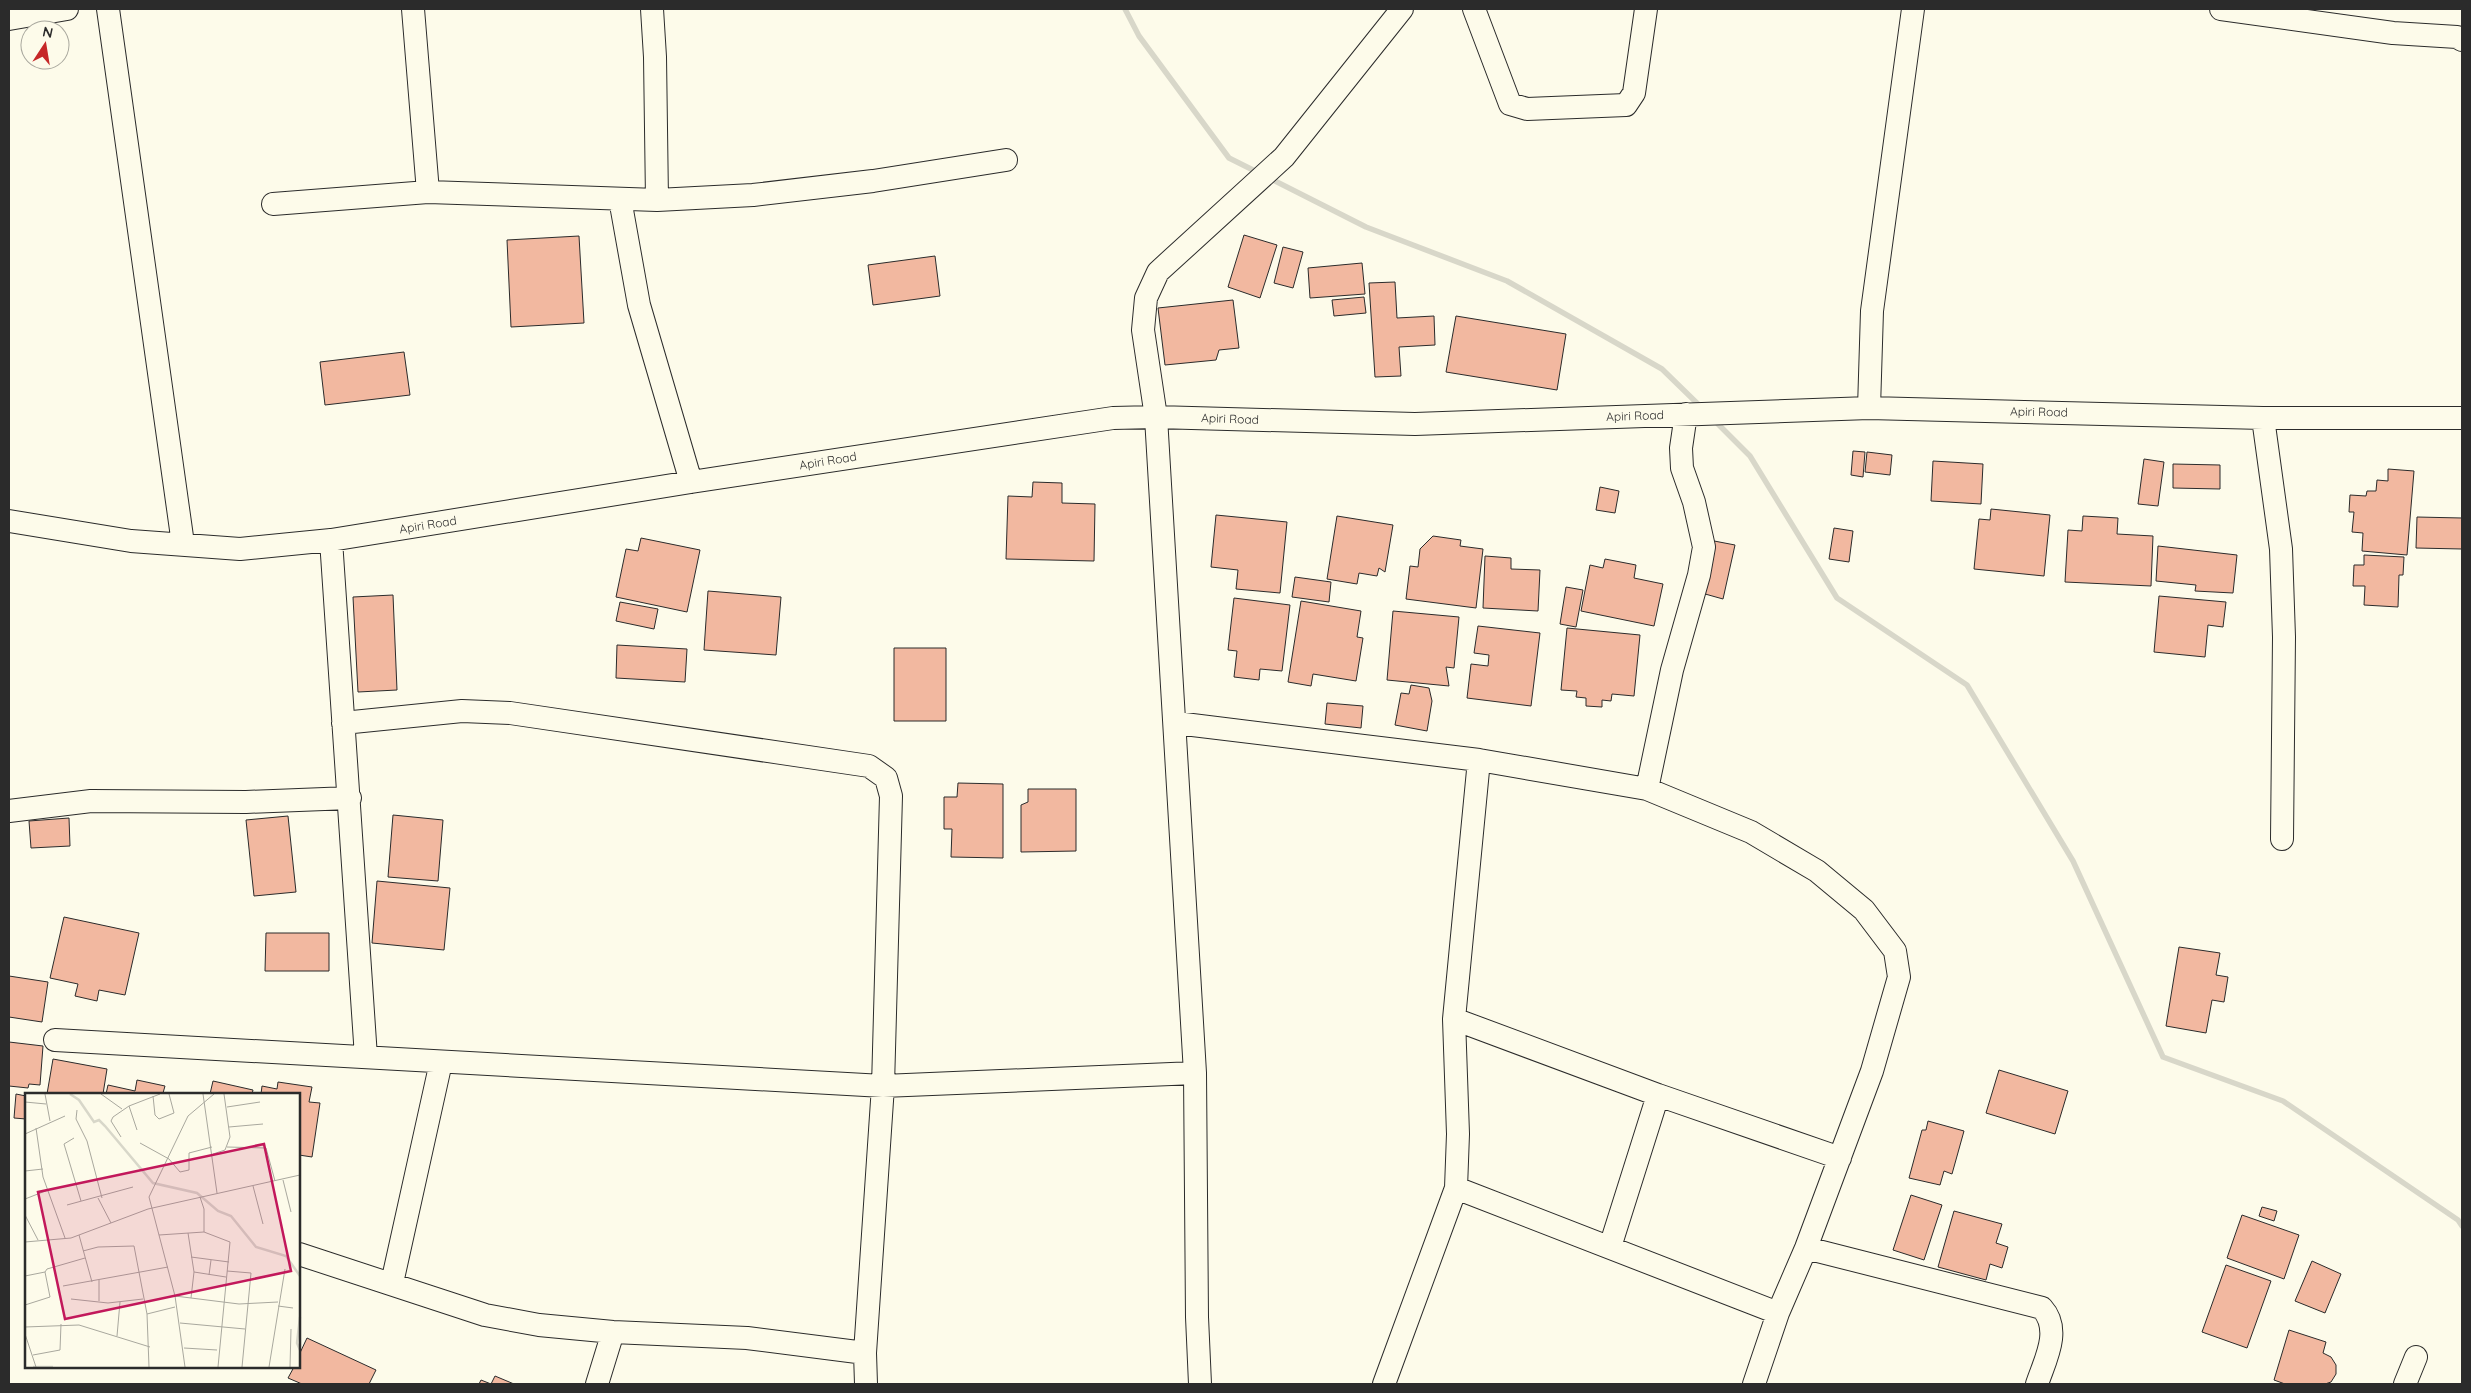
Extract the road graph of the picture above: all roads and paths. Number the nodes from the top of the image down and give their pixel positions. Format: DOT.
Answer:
graph roads {
  1 [pos="67,9"];
  2 [pos="108,9"];
  3 [pos="413,9"];
  4 [pos="652,9"];
  5 [pos="1402,9"];
  6 [pos="1474,9"];
  7 [pos="1646,9"];
  8 [pos="1913,9"];
  9 [pos="2221,9"];
  10 [pos="9,19"];
  11 [pos="2462,40"];
  12 [pos="1006,160"];
  13 [pos="428,192"];
  14 [pos="620,199"];
  15 [pos="657,200"];
  16 [pos="273,204"];
  17 [pos="1869,408"];
  18 [pos="1686,414"];
  19 [pos="1156,417"];
  20 [pos="2263,418"];
  21 [pos="2462,418"];
  22 [pos="691,482"];
  23 [pos="9,521"];
  24 [pos="331,540"];
  25 [pos="183,544"];
  26 [pos="343,724"];
  27 [pos="1176,724"];
  28 [pos="1479,760"];
  29 [pos="1648,789"];
  30 [pos="350,798"];
  31 [pos="9,811"];
  32 [pos="2282,839"];
  33 [pos="1454,1019"];
  34 [pos="55,1040"];
  35 [pos="366,1057"];
  36 [pos="441,1062"];
  37 [pos="1196,1073"];
  38 [pos="883,1086"];
  39 [pos="1658,1095"];
  40 [pos="1840,1158"];
  41 [pos="1456,1188"];
  42 [pos="1610,1247"];
  43 [pos="1806,1248"];
  44 [pos="300,1254"];
  45 [pos="392,1283"];
  46 [pos="1778,1313"];
  47 [pos="613,1332"];
  48 [pos="865,1353"];
  49 [pos="2416,1356"];
  50 [pos="597,1384"];
  51 [pos="866,1384"];
  52 [pos="1200,1384"];
  53 [pos="1384,1384"];
  54 [pos="1754,1384"];
  55 [pos="2038,1384"];
  56 [pos="2404,1384"];
  1 -- 10 [label="street"];
  2 -- 25 [label="street"];
  3 -- 13 [label="street"];
  4 -- 15 [label="street"];
  5 -- 19 [label="street"];
  6 -- 7 [label="street"];
  8 -- 17 [label="street"];
  9 -- 11 [label="street"];
  12 -- 15 [label="street"];
  13 -- 14 [label="street"];
  13 -- 16 [label="street"];
  14 -- 15 [label="street"];
  14 -- 22 [label="street"];
  17 -- 18 [label="street, Apiri Road"];
  17 -- 20 [label="street, Apiri Road"];
  18 -- 19 [label="street, Apiri Road"];
  18 -- 29 [label="street"];
  19 -- 22 [label="street, Apiri Road"];
  19 -- 27 [label="street"];
  20 -- 21 [label="street, Apiri Road"];
  20 -- 32 [label="street"];
  22 -- 24 [label="street, Apiri Road"];
  23 -- 25 [label="street, Apiri Road"];
  24 -- 25 [label="street, Apiri Road"];
  24 -- 26 [label="street"];
  26 -- 30 [label="street"];
  26 -- 38 [label="street"];
  27 -- 28 [label="street"];
  27 -- 37 [label="street"];
  28 -- 29 [label="street"];
  28 -- 33 [label="street"];
  29 -- 40 [label="street"];
  30 -- 31 [label="street"];
  30 -- 35 [label="street"];
  33 -- 39 [label="street"];
  33 -- 41 [label="street"];
  34 -- 35 [label="street"];
  35 -- 36 [label="street"];
  36 -- 38 [label="street"];
  36 -- 45 [label="street"];
  37 -- 38 [label="street"];
  37 -- 52 [label="street"];
  38 -- 48 [label="street"];
  39 -- 40 [label="street"];
  39 -- 42 [label="street"];
  40 -- 43 [label="street"];
  41 -- 42 [label="street"];
  41 -- 53 [label="street"];
  42 -- 46 [label="street"];
  43 -- 46 [label="street"];
  43 -- 55 [label="street"];
  44 -- 45 [label="street"];
  45 -- 47 [label="street"];
  46 -- 54 [label="street"];
  47 -- 48 [label="street"];
  47 -- 50 [label="street"];
  48 -- 51 [label="street"];
  49 -- 56 [label="street"];
}
